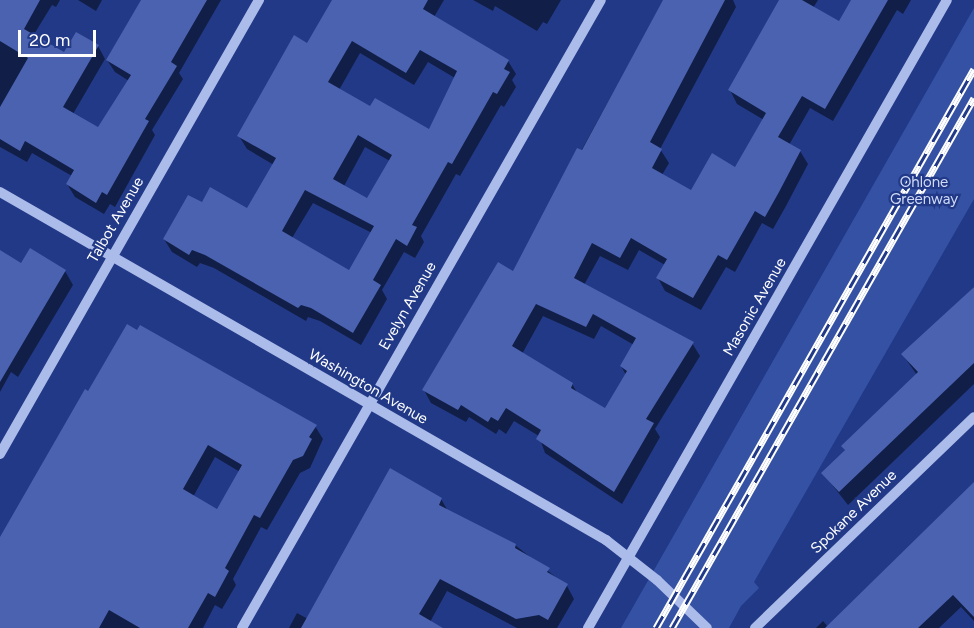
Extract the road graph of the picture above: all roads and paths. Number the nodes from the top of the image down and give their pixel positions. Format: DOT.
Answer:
graph roads {
  1 [pos="259,0"];
  2 [pos="601,0"];
  3 [pos="947,0"];
  4 [pos="0,192"];
  5 [pos="113,256"];
  6 [pos="369,405"];
  7 [pos="974,417"];
  8 [pos="0,454"];
  9 [pos="629,556"];
  10 [pos="242,628"];
  11 [pos="588,628"];
  12 [pos="707,628"];
  13 [pos="755,628"];
  1 -- 5 [label="street, Talbot Avenue"];
  2 -- 6 [label="street, Evelyn Avenue"];
  3 -- 9 [label="street, Masonic Avenue"];
  4 -- 5 [label="street, Washington Avenue"];
  5 -- 6 [label="street, Washington Avenue"];
  5 -- 8 [label="street, Talbot Avenue"];
  6 -- 9 [label="street, Washington Avenue"];
  6 -- 10 [label="street, Evelyn Avenue"];
  7 -- 13 [label="street, Spokane Avenue"];
  9 -- 11 [label="street, Masonic Avenue"];
  9 -- 12 [label="street, Washington Avenue"];
}
